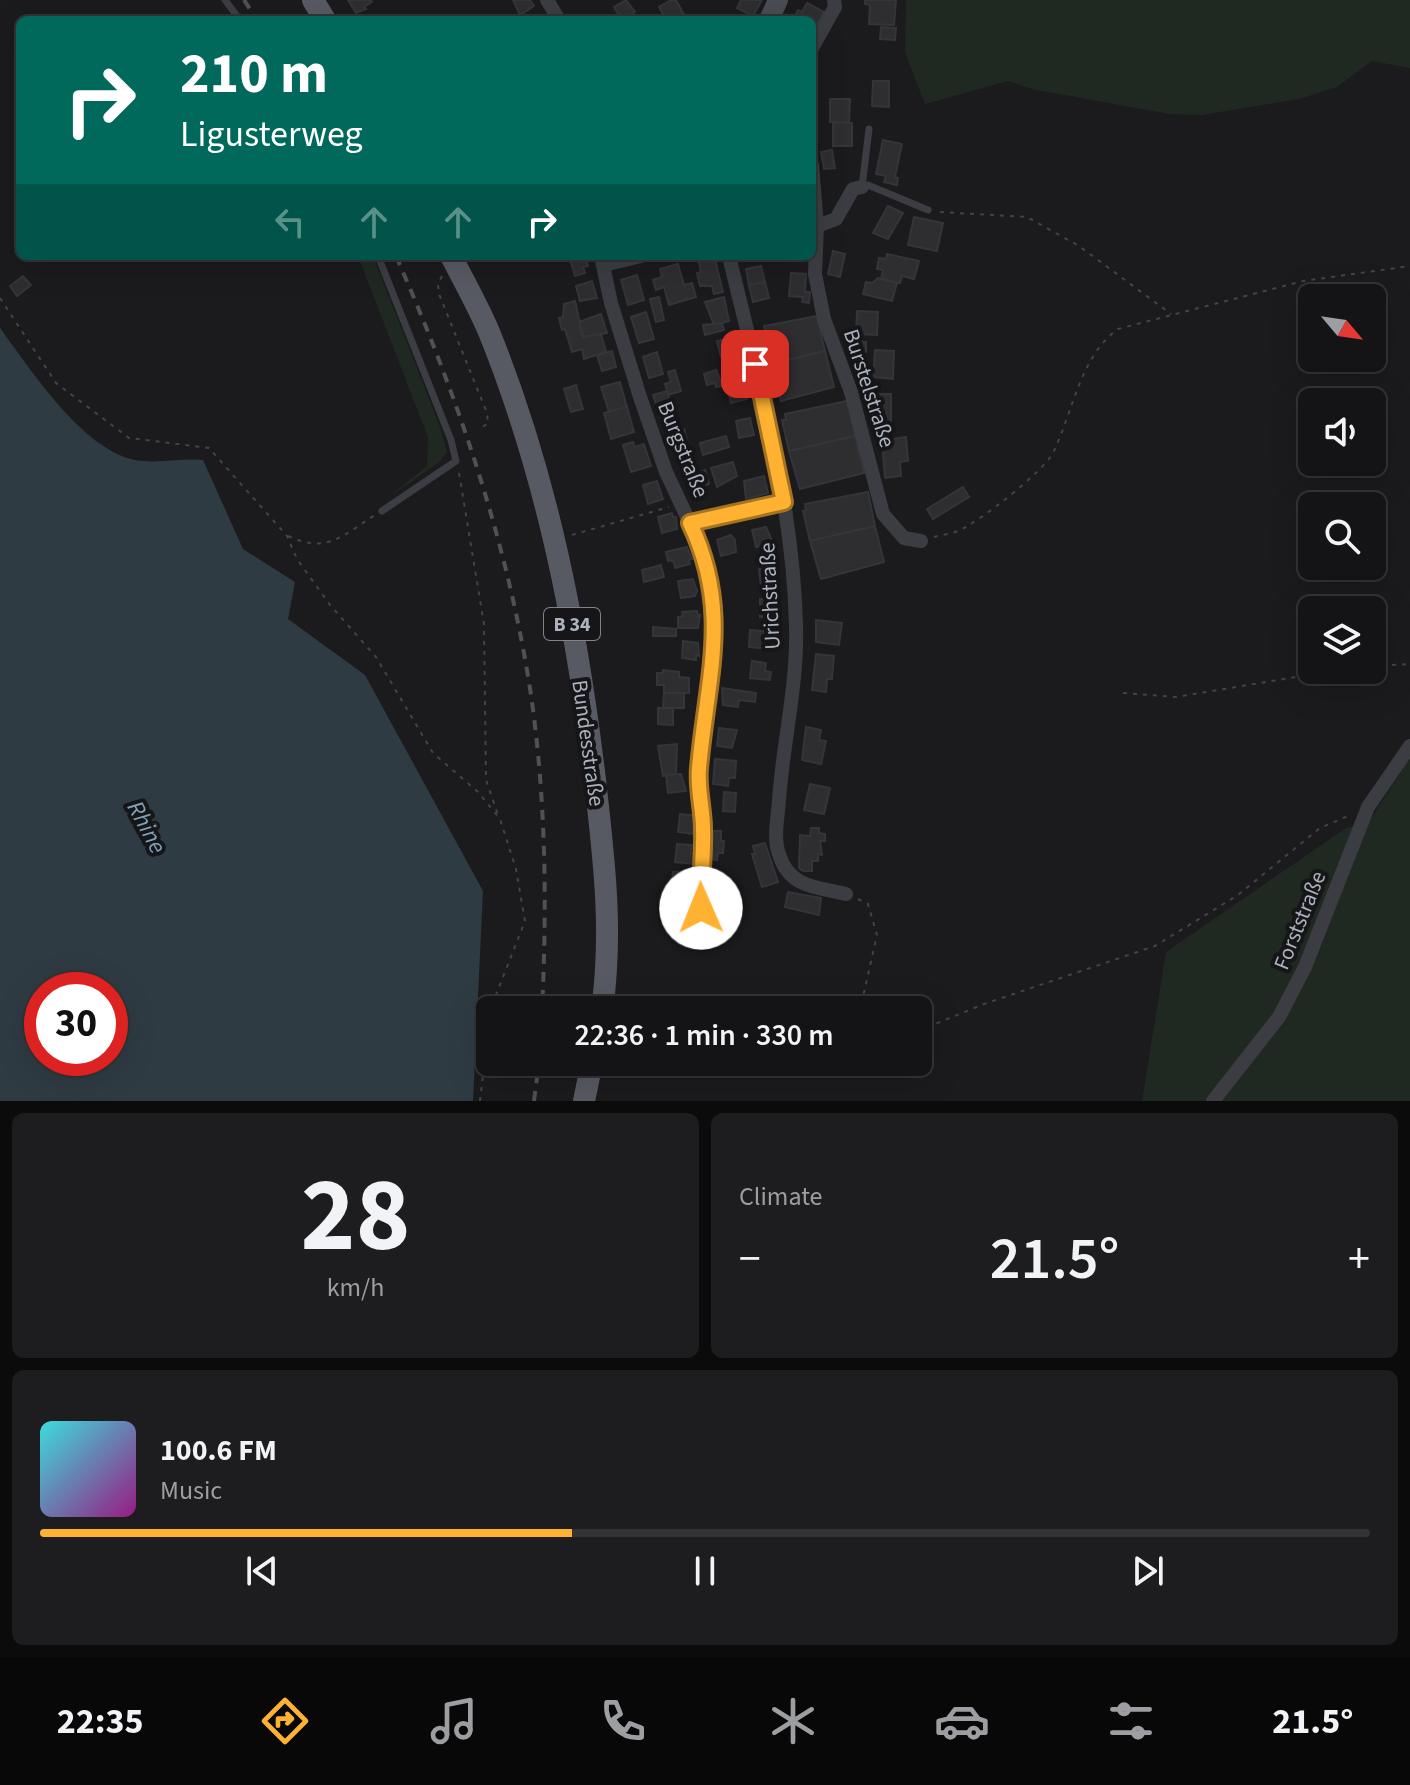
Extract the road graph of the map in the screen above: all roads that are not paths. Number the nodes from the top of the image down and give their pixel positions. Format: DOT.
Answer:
graph roads {
  1 [pos="834,0"];
  2 [pos="816,41"];
  3 [pos="869,129"];
  4 [pos="862,187"];
  5 [pos="928,210"];
  6 [pos="816,214"];
  7 [pos="817,226"];
  8 [pos="816,250"];
  9 [pos="380,260"];
  10 [pos="730,260"];
  11 [pos="816,260"];
  12 [pos="603,261"];
  13 [pos="454,262"];
  14 [pos="784,502"];
  15 [pos="382,511"];
  16 [pos="690,523"];
  17 [pos="921,541"];
  18 [pos="1410,746"];
  19 [pos="846,894"];
  20 [pos="709,942"];
  21 [pos="603,996"];
  22 [pos="589,1076"];
  23 [pos="584,1101"];
  24 [pos="1213,1101"];
  1 -- 2 [label="street"];
  3 -- 4 [label="lane"];
  4 -- 5 [label="lane"];
  4 -- 7 [label="street"];
  6 -- 7 [label="street, Burstelstraße"];
  7 -- 8 [label="street, Burstelstraße"];
  9 -- 15 [label="lane"];
  10 -- 14 [label="street, Urichstraße"];
  11 -- 17 [label="street, Burstelstraße"];
  12 -- 16 [label="street, Burgstraße"];
  13 -- 21 [label="main road, Bundesstraße / B 34"];
  14 -- 16 [label="street"];
  14 -- 19 [label="street, Urichstraße"];
  16 -- 20 [label="street, Burgstraße"];
  18 -- 24 [label="street, Forststraße"];
  22 -- 23 [label="main road"];
}
